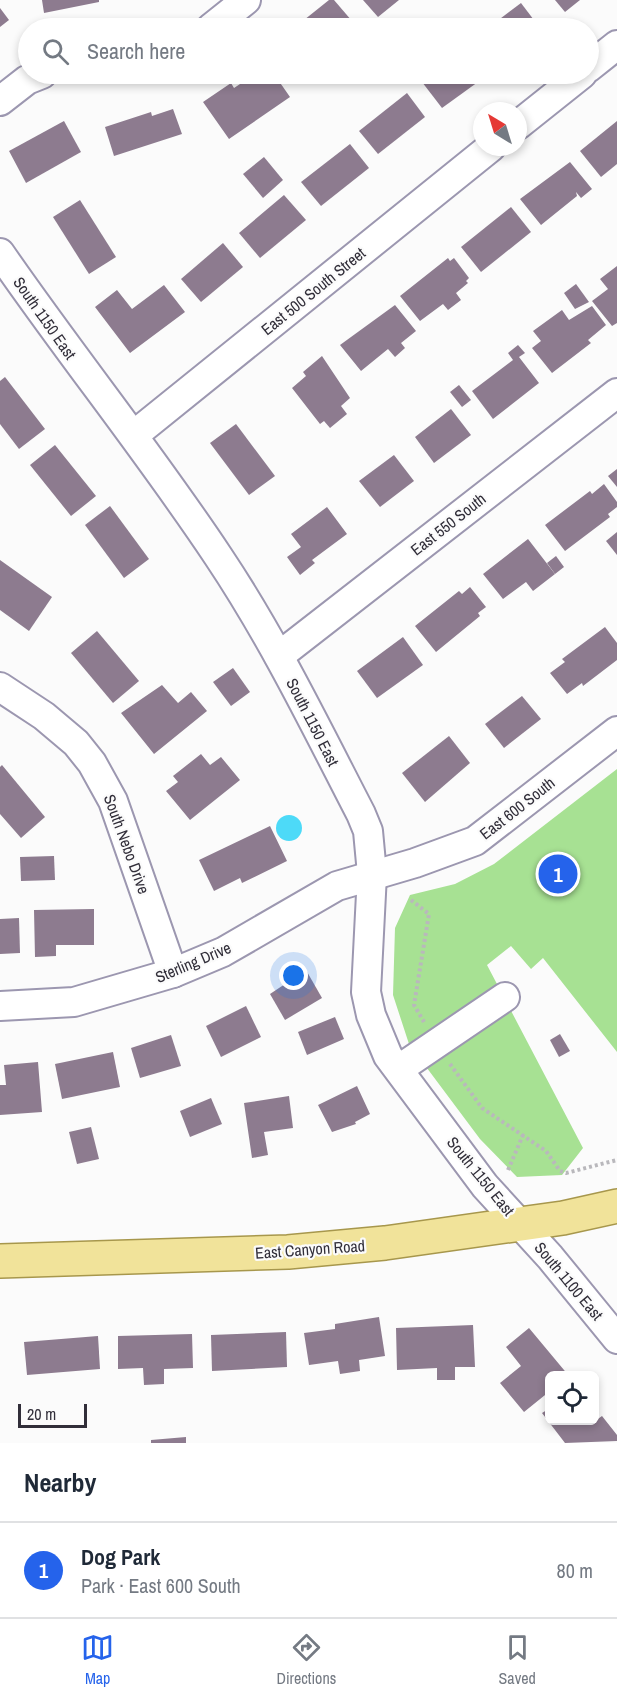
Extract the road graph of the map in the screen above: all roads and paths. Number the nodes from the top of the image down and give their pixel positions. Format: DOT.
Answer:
graph roads {
  1 [pos="246,0"];
  2 [pos="224,18"];
  3 [pos="617,45"];
  4 [pos="599,59"];
  5 [pos="22,84"];
  6 [pos="569,84"];
  7 [pos="0,101"];
  8 [pos="527,118"];
  9 [pos="480,156"];
  10 [pos="0,253"];
  11 [pos="617,393"];
  12 [pos="134,435"];
  13 [pos="279,656"];
  14 [pos="0,687"];
  15 [pos="617,731"];
  16 [pos="372,874"];
  17 [pos="411,900"];
  18 [pos="173,973"];
  19 [pos="505,997"];
  20 [pos="0,1006"];
  21 [pos="435,1043"];
  22 [pos="399,1069"];
  23 [pos="523,1135"];
  24 [pos="617,1161"];
  25 [pos="508,1170"];
  26 [pos="617,1206"];
  27 [pos="520,1223"];
  28 [pos="0,1262"];
  29 [pos="617,1339"];
  1 -- 2 [label="street"];
  3 -- 4 [label="street"];
  5 -- 7 [label="street"];
  6 -- 8 [label="street"];
  9 -- 12 [label="street, East 500 South Street"];
  10 -- 12 [label="street, South 1150 East"];
  11 -- 13 [label="street, East 550 South"];
  12 -- 13 [label="street, South 1150 East"];
  13 -- 16 [label="street, South 1150 East"];
  14 -- 18 [label="street, South Nebo Drive"];
  15 -- 16 [label="street, East 600 South"];
  16 -- 18 [label="street, Sterling Drive"];
  16 -- 22 [label="street, South 1150 East"];
  17 -- 21 [label="path"];
  18 -- 20 [label="street, Sterling Drive"];
  19 -- 21 [label="street"];
  21 -- 22 [label="street"];
  21 -- 23 [label="path"];
  22 -- 27 [label="street, South 1150 East"];
  23 -- 24 [label="path"];
  23 -- 25 [label="path"];
  26 -- 27 [label="main road, East Canyon Road"];
  27 -- 28 [label="main road, East Canyon Road"];
  27 -- 29 [label="street, South 1100 East"];
}
